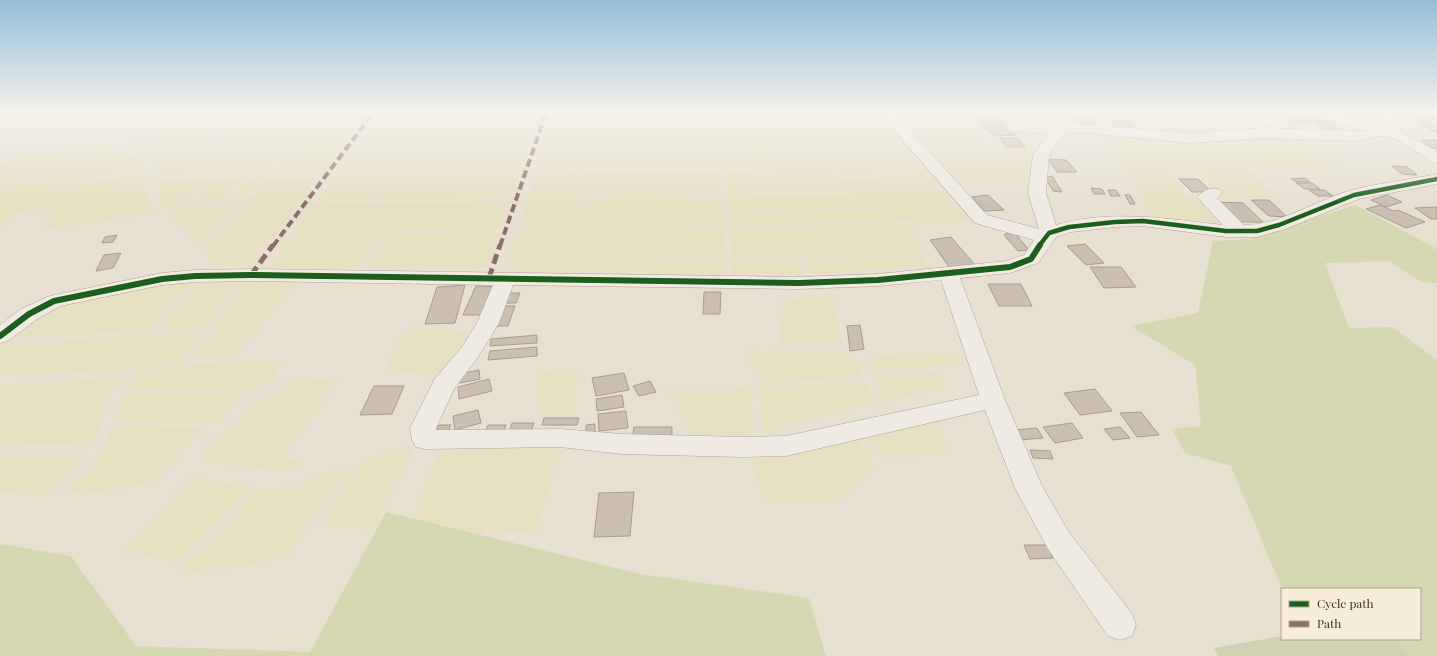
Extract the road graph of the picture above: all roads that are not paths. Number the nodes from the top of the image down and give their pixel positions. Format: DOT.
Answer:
graph roads {
  1 [pos="913,144"];
  2 [pos="1049,144"];
  3 [pos="1414,144"];
  4 [pos="1437,158"];
  5 [pos="1437,179"];
  6 [pos="1213,193"];
  7 [pos="1239,231"];
  8 [pos="1047,235"];
  9 [pos="949,274"];
  10 [pos="505,279"];
  11 [pos="0,336"];
  12 [pos="993,400"];
  13 [pos="1120,625"];
  1 -- 8 [label="street"];
  2 -- 8 [label="street"];
  3 -- 4 [label="street"];
  5 -- 7 [label="street"];
  6 -- 7 [label="street"];
  7 -- 8 [label="street"];
  8 -- 9 [label="street"];
  9 -- 10 [label="street"];
  9 -- 12 [label="street"];
  10 -- 11 [label="street"];
  10 -- 12 [label="street"];
  12 -- 13 [label="street"];
}
